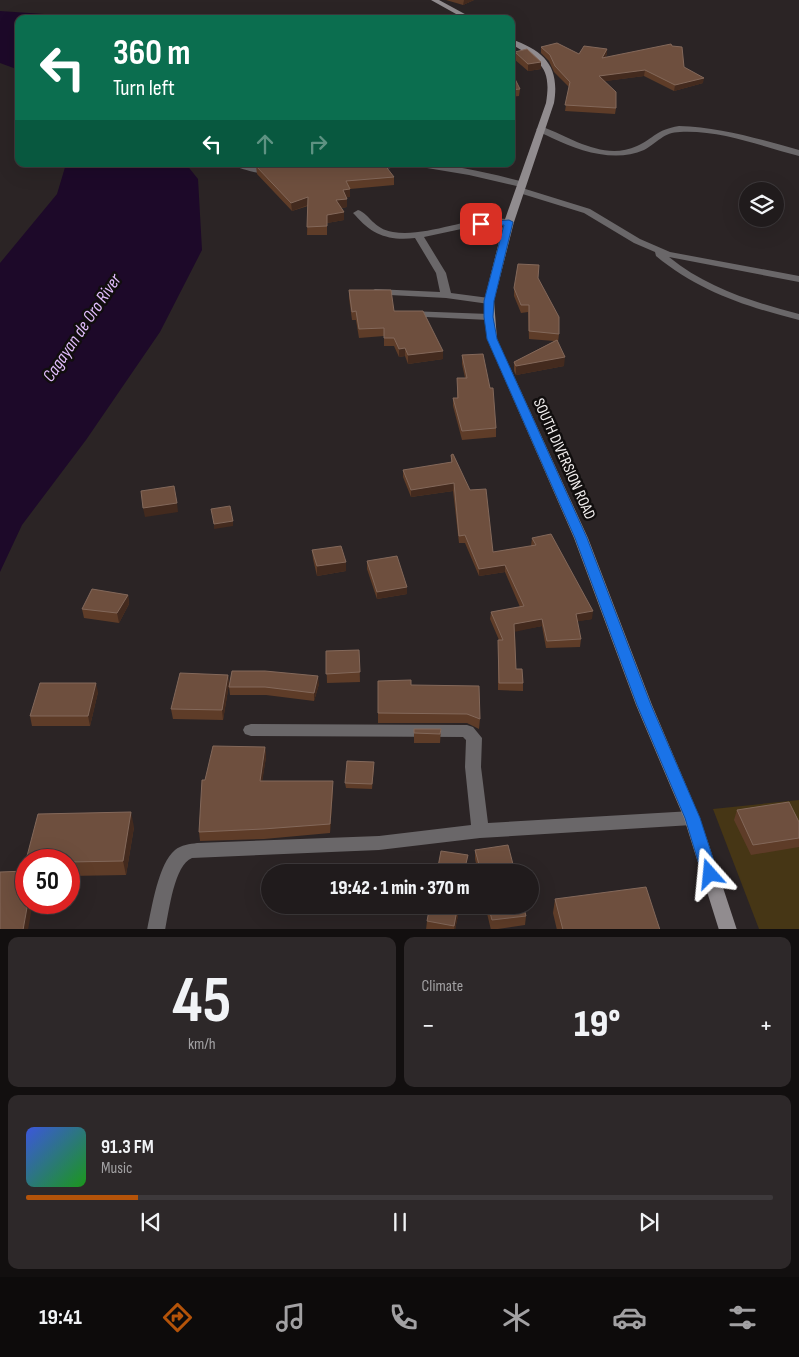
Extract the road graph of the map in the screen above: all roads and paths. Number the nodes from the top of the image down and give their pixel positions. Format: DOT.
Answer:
graph roads {
  1 [pos="434,0"];
  2 [pos="463,15"];
  3 [pos="515,44"];
  4 [pos="540,129"];
  5 [pos="799,153"];
  6 [pos="246,167"];
  7 [pos="439,167"];
  8 [pos="280,171"];
  9 [pos="520,187"];
  10 [pos="358,213"];
  11 [pos="509,222"];
  12 [pos="419,236"];
  13 [pos="654,250"];
  14 [pos="799,279"];
  15 [pos="368,292"];
  16 [pos="446,294"];
  17 [pos="489,301"];
  18 [pos="400,314"];
  19 [pos="489,317"];
  20 [pos="799,317"];
  21 [pos="251,730"];
  22 [pos="692,818"];
  23 [pos="480,831"];
  24 [pos="156,929"];
  25 [pos="728,929"];
  1 -- 2 [label="main road"];
  3 -- 4 [label="main road, SOUTH DIVERSION ROAD"];
  4 -- 5 [label="street"];
  4 -- 9 [label="main road, SOUTH DIVERSION ROAD"];
  6 -- 8 [label="street"];
  7 -- 9 [label="street"];
  9 -- 11 [label="main road, SOUTH DIVERSION ROAD"];
  9 -- 13 [label="street"];
  10 -- 12 [label="street"];
  11 -- 12 [label="street"];
  11 -- 17 [label="main road, SOUTH DIVERSION ROAD"];
  12 -- 16 [label="street"];
  13 -- 14 [label="street"];
  13 -- 20 [label="street"];
  15 -- 16 [label="street"];
  16 -- 17 [label="street"];
  17 -- 19 [label="main road, SOUTH DIVERSION ROAD"];
  18 -- 19 [label="street"];
  19 -- 22 [label="main road, SOUTH DIVERSION ROAD"];
  21 -- 23 [label="street"];
  22 -- 23 [label="street"];
  22 -- 25 [label="main road, SOUTH DIVERSION ROAD"];
  23 -- 24 [label="street"];
}
